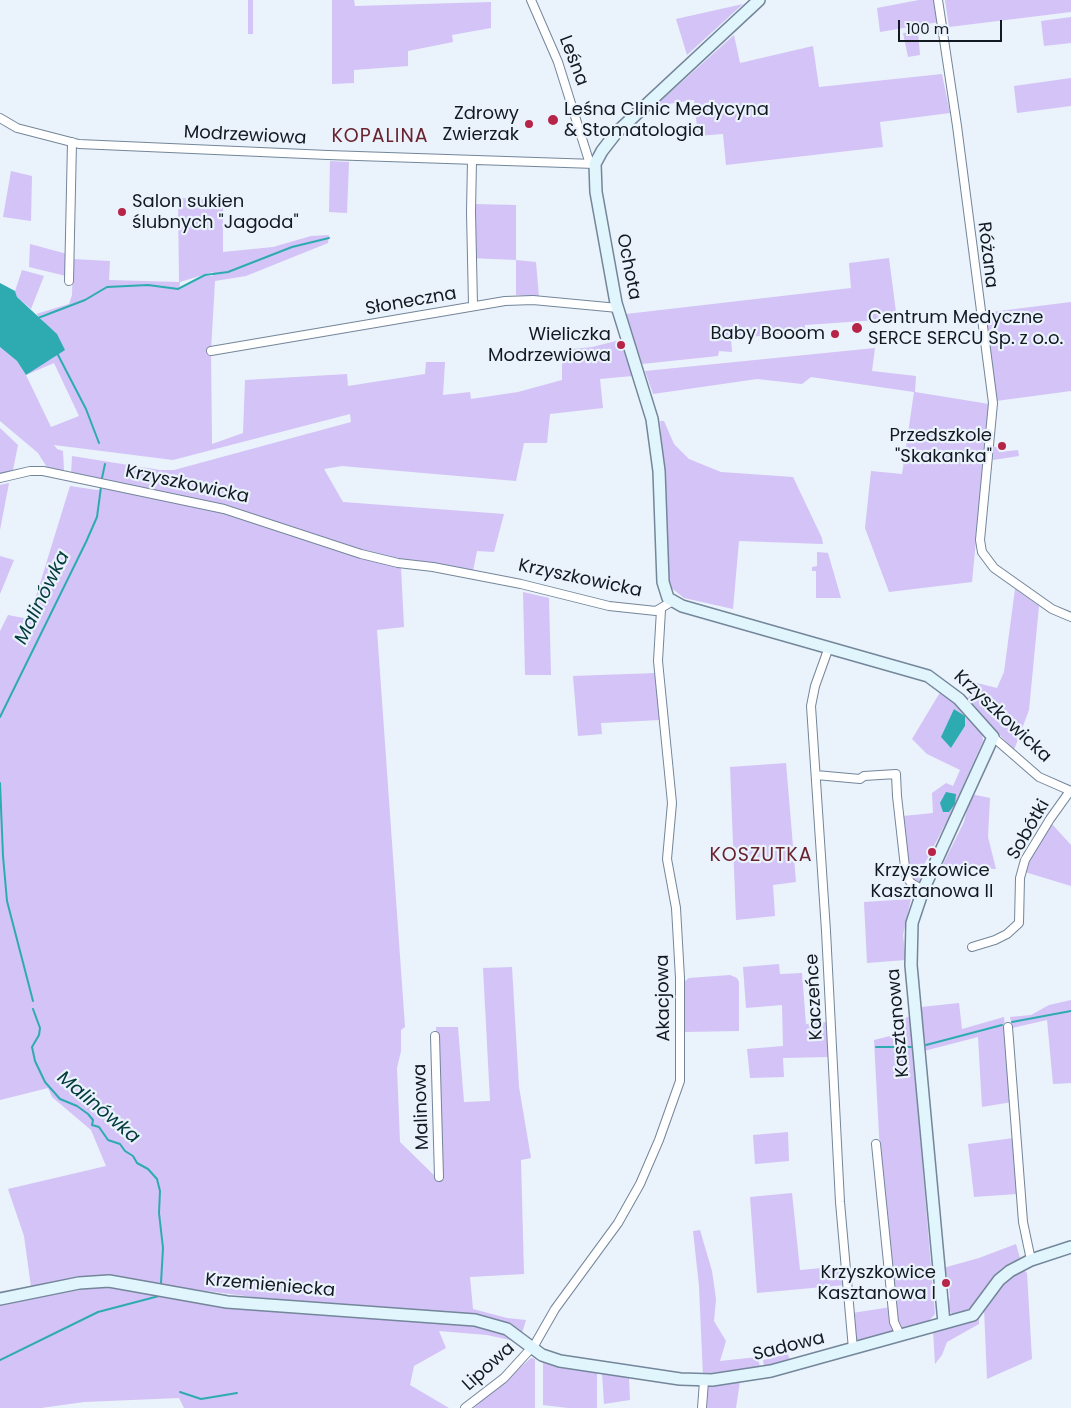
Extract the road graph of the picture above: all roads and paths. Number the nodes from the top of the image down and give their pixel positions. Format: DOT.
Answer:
graph roads {
  1 [pos="531,0"];
  2 [pos="759,0"];
  3 [pos="938,0"];
  4 [pos="0,118"];
  5 [pos="72,142"];
  6 [pos="472,160"];
  7 [pos="593,164"];
  8 [pos="69,280"];
  9 [pos="473,305"];
  10 [pos="618,308"];
  11 [pos="211,351"];
  12 [pos="0,478"];
  13 [pos="671,602"];
  14 [pos="661,610"];
  15 [pos="1071,617"];
  16 [pos="829,647"];
  17 [pos="993,737"];
  18 [pos="816,775"];
  19 [pos="1071,791"];
  20 [pos="923,890"];
  21 [pos="972,947"];
  22 [pos="1008,1027"];
  23 [pos="435,1036"];
  24 [pos="876,1144"];
  25 [pos="439,1177"];
  26 [pos="1071,1247"];
  27 [pos="1031,1260"];
  28 [pos="0,1299"];
  29 [pos="944,1323"];
  30 [pos="900,1335"];
  31 [pos="532,1348"];
  32 [pos="853,1348"];
  33 [pos="704,1381"];
  34 [pos="465,1408"];
  35 [pos="702,1408"];
  1 -- 7 [label="street, Leśna"];
  2 -- 7 [label="street"];
  3 -- 15 [label="street, Różana"];
  4 -- 5 [label="street, Modrzewiowa"];
  5 -- 6 [label="street, Modrzewiowa"];
  5 -- 8 [label="street"];
  6 -- 7 [label="street, Modrzewiowa"];
  6 -- 9 [label="street"];
  7 -- 10 [label="street, Ochota"];
  9 -- 10 [label="street, Słoneczna"];
  9 -- 11 [label="street, Słoneczna"];
  10 -- 13 [label="street, Ochota"];
  12 -- 14 [label="street, Krzyszkowicka"];
  13 -- 14 [label="street, Krzyszkowicka"];
  13 -- 16 [label="street, Krzyszkowicka"];
  14 -- 31 [label="street, Akacjowa"];
  16 -- 17 [label="street, Krzyszkowicka"];
  16 -- 18 [label="street, Kaczeńce"];
  17 -- 19 [label="street, Krzyszkowicka"];
  17 -- 20 [label="street, Kasztanowa"];
  18 -- 20 [label="street"];
  18 -- 32 [label="street, Kaczeńce"];
  19 -- 21 [label="street, Sobótki"];
  20 -- 29 [label="street, Kasztanowa"];
  22 -- 27 [label="street"];
  23 -- 25 [label="street, Malinowa"];
  24 -- 30 [label="street"];
  26 -- 27 [label="street, Sadowa"];
  27 -- 29 [label="street, Sadowa"];
  28 -- 31 [label="street, Krzemieniecka"];
  29 -- 30 [label="street, Sadowa"];
  30 -- 32 [label="street, Sadowa"];
  31 -- 33 [label="street, Sadowa"];
  31 -- 34 [label="street, Lipowa"];
  32 -- 33 [label="street, Sadowa"];
  33 -- 35 [label="street"];
}
